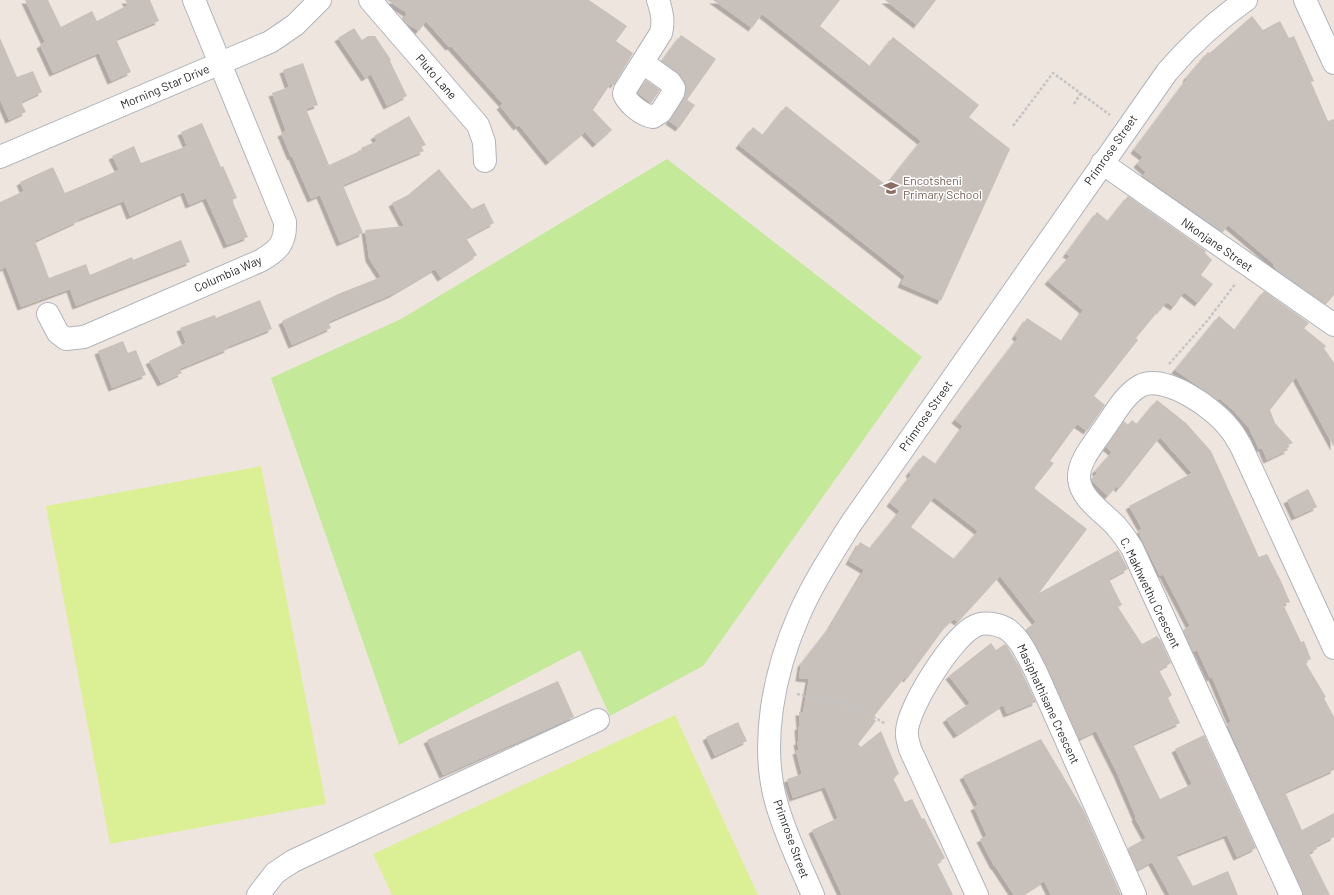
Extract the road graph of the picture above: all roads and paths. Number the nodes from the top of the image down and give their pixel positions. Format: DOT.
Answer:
graph roads {
  1 [pos="194,0"];
  2 [pos="320,0"];
  3 [pos="370,0"];
  4 [pos="658,0"];
  5 [pos="1246,0"];
  6 [pos="1305,0"];
  7 [pos="643,63"];
  8 [pos="1334,63"];
  9 [pos="220,64"];
  10 [pos="1081,94"];
  11 [pos="1074,104"];
  12 [pos="1117,120"];
  13 [pos="1012,126"];
  14 [pos="0,156"];
  15 [pos="485,161"];
  16 [pos="1102,163"];
  17 [pos="1247,266"];
  18 [pos="48,314"];
  19 [pos="1334,325"];
  20 [pos="1155,384"];
  21 [pos="1334,648"];
  22 [pos="775,688"];
  23 [pos="598,720"];
  24 [pos="906,732"];
  25 [pos="258,895"];
  26 [pos="813,895"];
  27 [pos="977,895"];
  28 [pos="1135,895"];
  29 [pos="1291,895"];
  1 -- 9 [label="street"];
  2 -- 9 [label="street, Morning Star Drive"];
  3 -- 15 [label="street, Pluto Lane"];
  4 -- 7 [label="street"];
  5 -- 16 [label="street, Primrose Street"];
  6 -- 8 [label="street"];
  9 -- 14 [label="street, Morning Star Drive"];
  9 -- 18 [label="street, Columbia Way"];
  10 -- 11 [label="path"];
  10 -- 12 [label="path"];
  10 -- 13 [label="path"];
  16 -- 17 [label="street, Nkonjane Street"];
  16 -- 22 [label="street, Primrose Street"];
  17 -- 19 [label="street, Nkonjane Street"];
  17 -- 20 [label="path"];
  20 -- 21 [label="street, C. Makhwethu Crescent"];
  20 -- 29 [label="street, C. Makhwethu Crescent"];
  22 -- 24 [label="path"];
  22 -- 26 [label="street, Primrose Street"];
  23 -- 25 [label="street"];
  24 -- 27 [label="street"];
  24 -- 28 [label="street, Masiphathisane Crescent"];
}
